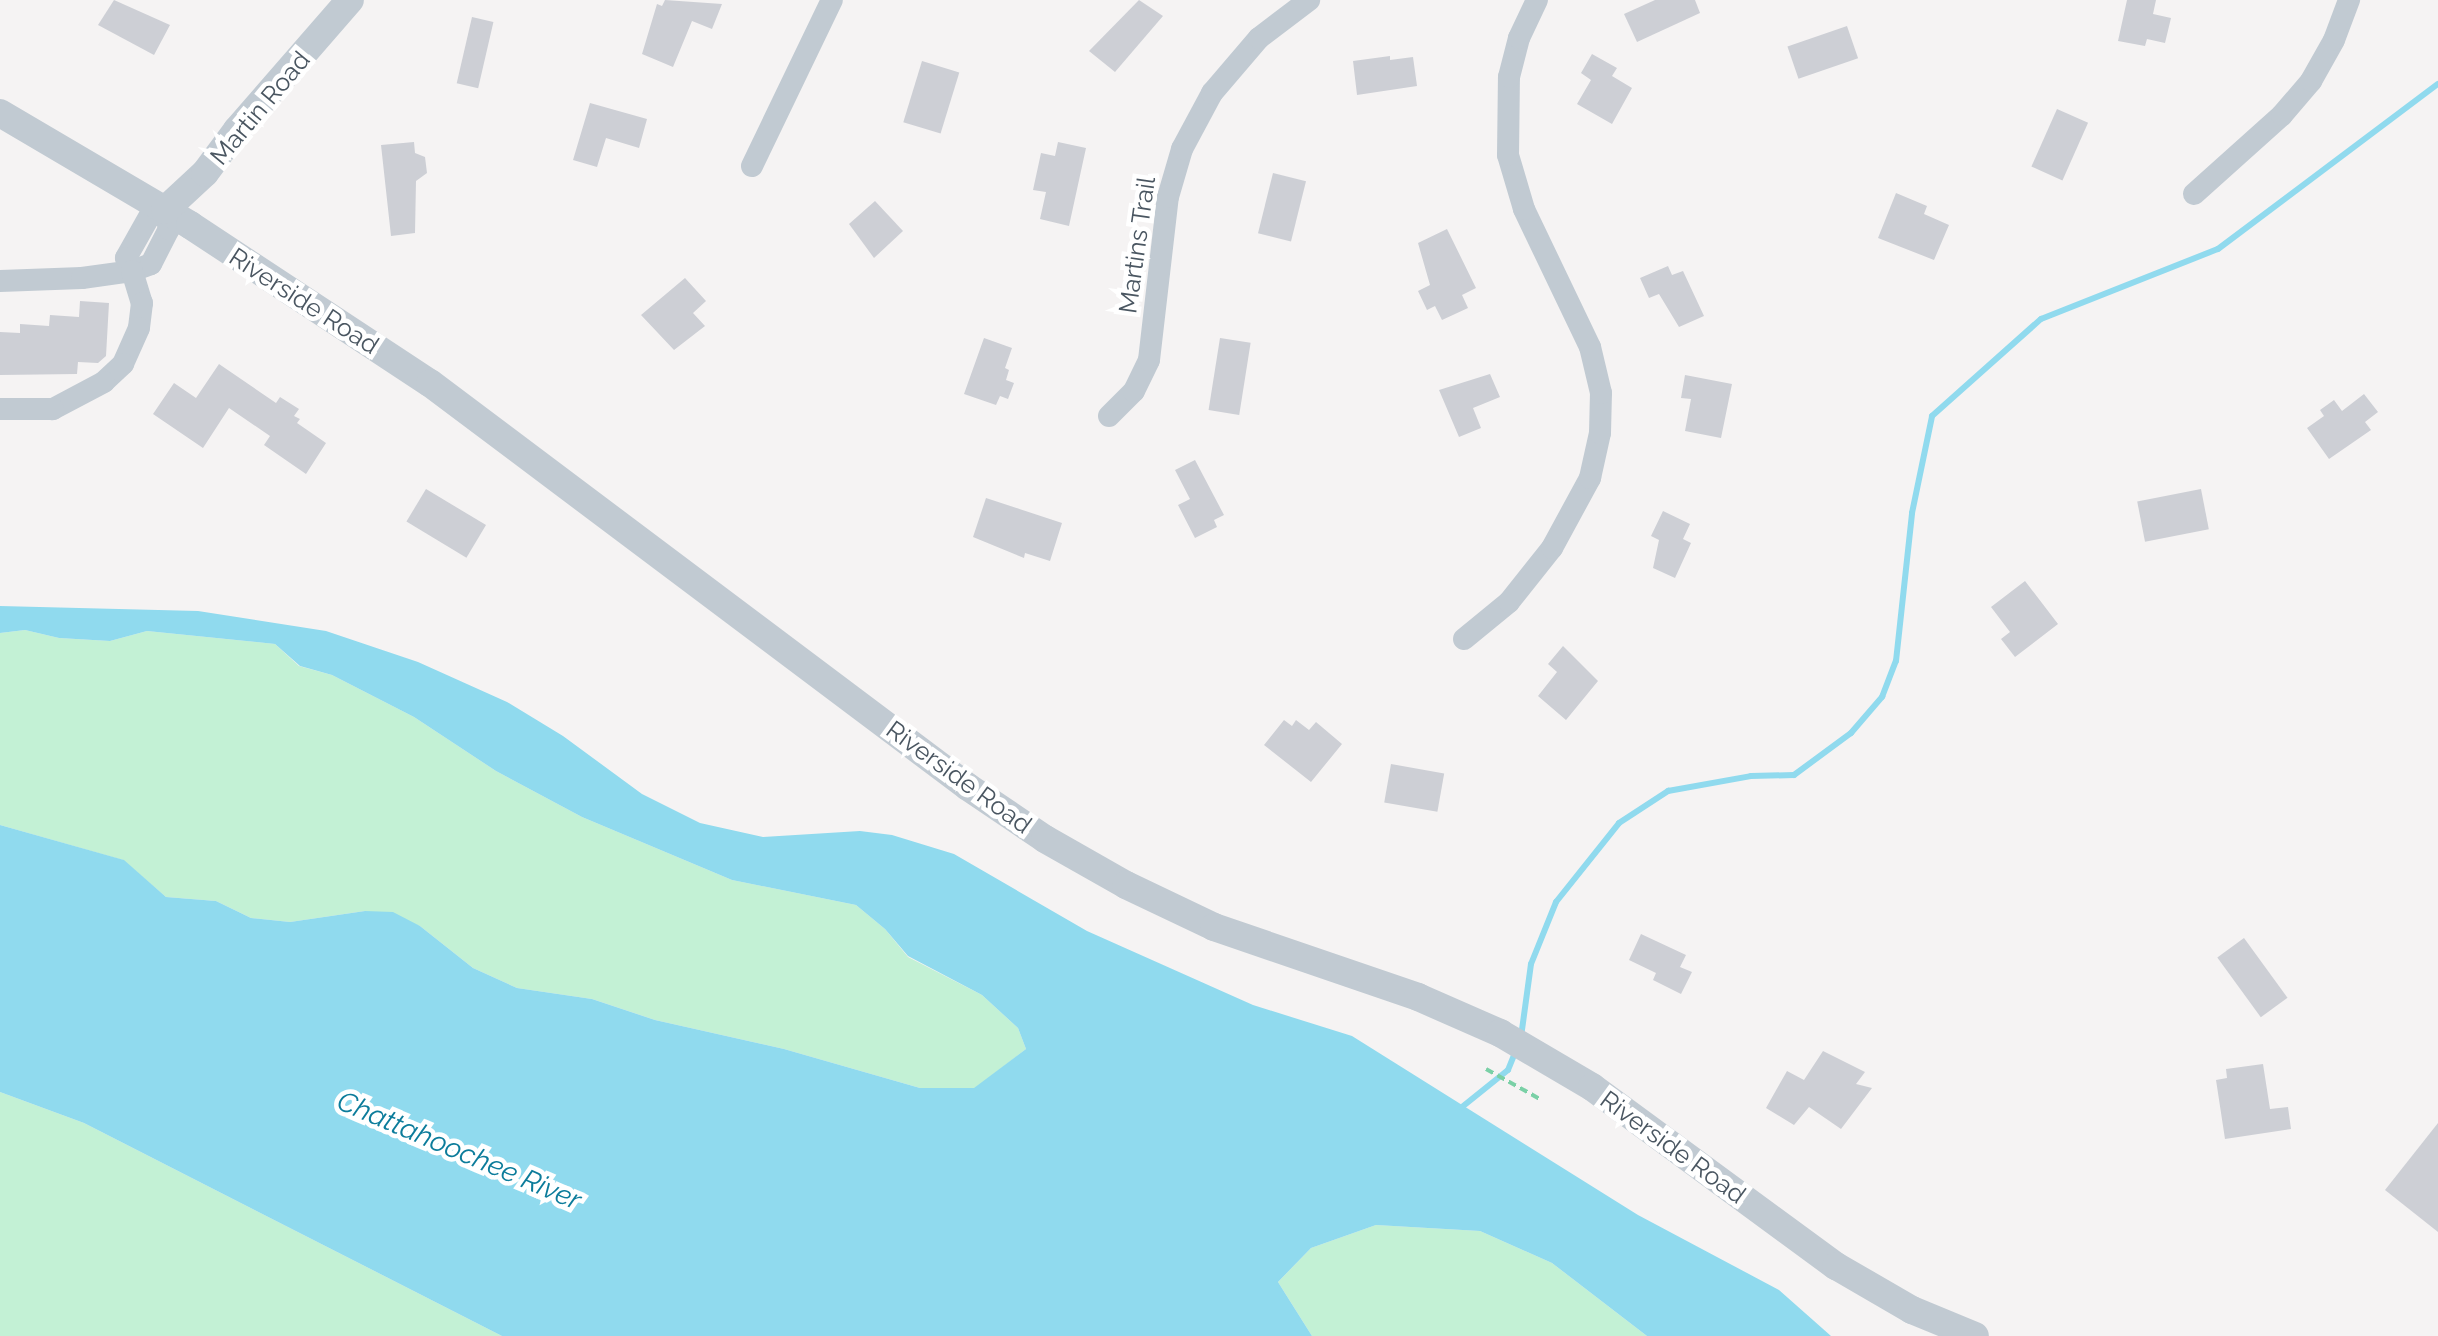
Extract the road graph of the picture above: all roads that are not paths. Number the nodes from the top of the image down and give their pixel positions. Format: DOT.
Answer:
graph roads {
  1 [pos="350,0"];
  2 [pos="832,0"];
  3 [pos="1309,0"];
  4 [pos="2349,0"];
  5 [pos="1534,1"];
  6 [pos="0,113"];
  7 [pos="752,166"];
  8 [pos="2194,194"];
  9 [pos="164,210"];
  10 [pos="132,272"];
  11 [pos="0,282"];
  12 [pos="0,408"];
  13 [pos="1109,416"];
  14 [pos="1464,639"];
  15 [pos="1975,1336"];
  1 -- 9 [label="street, Martin Road"];
  2 -- 7 [label="street"];
  3 -- 13 [label="street, Martins Trail"];
  4 -- 8 [label="street"];
  5 -- 14 [label="street"];
  6 -- 9 [label="street, Riverside Road"];
  9 -- 10 [label="street"];
  9 -- 15 [label="street, Riverside Road"];
  10 -- 11 [label="street"];
  10 -- 12 [label="street"];
}
